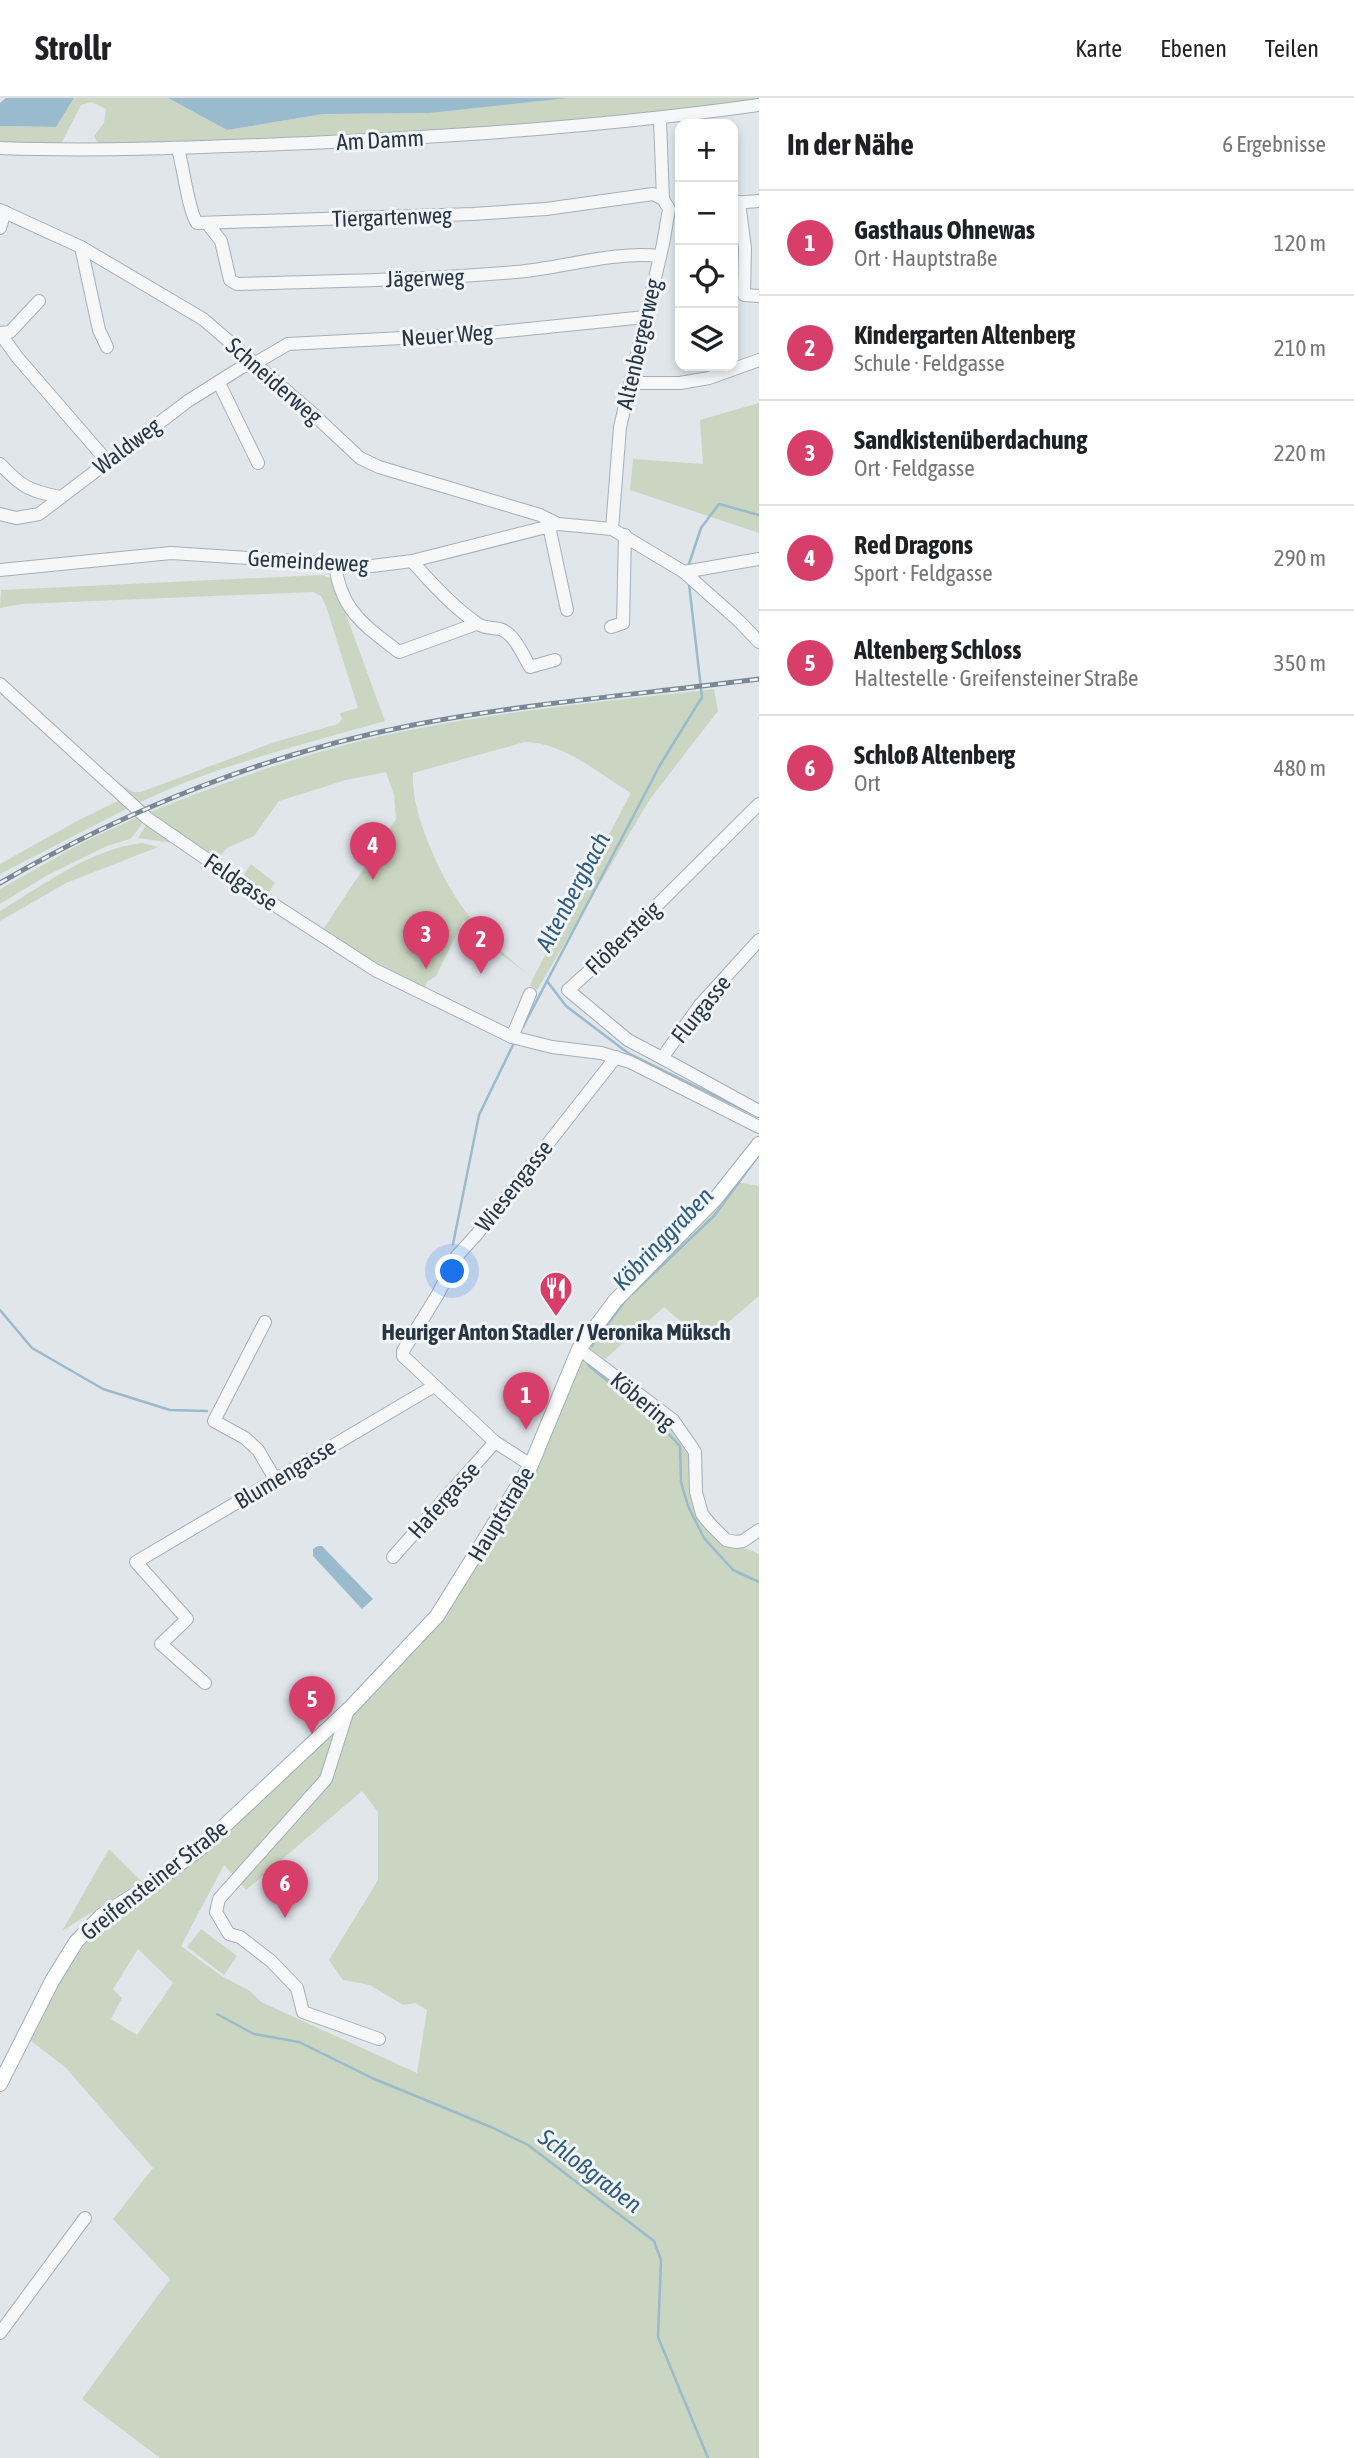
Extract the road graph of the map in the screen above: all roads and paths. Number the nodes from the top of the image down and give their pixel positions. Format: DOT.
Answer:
graph roads {
  1 [pos="759,105"];
  2 [pos="660,119"];
  3 [pos="0,148"];
  4 [pos="178,149"];
  5 [pos="759,201"];
  6 [pos="738,202"];
  7 [pos="671,205"];
  8 [pos="2,211"];
  9 [pos="738,212"];
  10 [pos="207,223"];
  11 [pos="0,228"];
  12 [pos="81,247"];
  13 [pos="660,256"];
  14 [pos="744,295"];
  15 [pos="759,296"];
  16 [pos="738,299"];
  17 [pos="39,301"];
  18 [pos="645,317"];
  19 [pos="0,333"];
  20 [pos="107,347"];
  21 [pos="759,360"];
  22 [pos="252,363"];
  23 [pos="219,383"];
  24 [pos="631,383"];
  25 [pos="107,461"];
  26 [pos="258,463"];
  27 [pos="0,464"];
  28 [pos="60,497"];
  29 [pos="0,514"];
  30 [pos="553,525"];
  31 [pos="612,528"];
  32 [pos="625,535"];
  33 [pos="759,559"];
  34 [pos="412,561"];
  35 [pos="335,563"];
  36 [pos="0,570"];
  37 [pos="684,572"];
  38 [pos="567,610"];
  39 [pos="476,624"];
  40 [pos="611,627"];
  41 [pos="759,642"];
  42 [pos="555,660"];
  43 [pos="0,684"];
  44 [pos="759,804"];
  45 [pos="759,940"];
  46 [pos="530,994"];
  47 [pos="512,1037"];
  48 [pos="616,1057"];
  49 [pos="662,1058"];
  50 [pos="759,1111"];
  51 [pos="759,1126"];
  52 [pos="759,1144"];
  53 [pos="265,1322"];
  54 [pos="579,1349"];
  55 [pos="434,1385"];
  56 [pos="495,1442"];
  57 [pos="531,1465"];
  58 [pos="275,1479"];
  59 [pos="759,1530"];
  60 [pos="393,1557"];
  61 [pos="205,1682"];
  62 [pos="349,1708"];
  63 [pos="379,2039"];
  64 [pos="0,2084"];
  65 [pos="85,2218"];
  66 [pos="0,2333"];
  1 -- 2 [label="street, Am Damm"];
  2 -- 4 [label="street, Am Damm"];
  2 -- 7 [label="street, Altenbergerweg"];
  3 -- 4 [label="street, Am Damm"];
  4 -- 10 [label="street"];
  5 -- 6 [label="street"];
  7 -- 10 [label="street, Tiergartenweg"];
  7 -- 13 [label="street, Altenbergerweg"];
  8 -- 11 [label="street"];
  8 -- 12 [label="street, Schneiderweg"];
  9 -- 14 [label="street"];
  10 -- 13 [label="street, Jägerweg"];
  12 -- 20 [label="street"];
  12 -- 22 [label="street, Schneiderweg"];
  13 -- 18 [label="street, Altenbergerweg"];
  14 -- 15 [label="street"];
  14 -- 16 [label="street"];
  17 -- 19 [label="street"];
  18 -- 22 [label="street, Neuer Weg"];
  18 -- 24 [label="street, Altenbergerweg"];
  19 -- 25 [label="street"];
  21 -- 24 [label="street"];
  22 -- 23 [label="street, Waldweg"];
  22 -- 30 [label="street, Schneiderweg"];
  23 -- 25 [label="street, Waldweg"];
  23 -- 26 [label="street"];
  24 -- 31 [label="street, Altenbergerweg"];
  25 -- 28 [label="street, Waldweg"];
  27 -- 28 [label="street"];
  28 -- 29 [label="street, Waldweg"];
  30 -- 31 [label="street, Gemeindeweg"];
  30 -- 34 [label="street, Gemeindeweg"];
  30 -- 38 [label="street"];
  31 -- 32 [label="street"];
  32 -- 37 [label="street"];
  32 -- 40 [label="street"];
  33 -- 37 [label="street"];
  34 -- 35 [label="street, Gemeindeweg"];
  34 -- 39 [label="street"];
  35 -- 36 [label="street, Gemeindeweg"];
  35 -- 39 [label="street"];
  37 -- 41 [label="street"];
  39 -- 42 [label="street"];
  43 -- 47 [label="street, Feldgasse"];
  44 -- 49 [label="street, Flößersteig"];
  45 -- 49 [label="street, Flurgasse"];
  46 -- 47 [label="street"];
  47 -- 48 [label="street, Feldgasse"];
  48 -- 51 [label="street, Feldgasse"];
  48 -- 55 [label="street, Wiesengasse"];
  49 -- 50 [label="street, Flurgasse"];
  52 -- 54 [label="main road, Hauptstraße"];
  53 -- 58 [label="street"];
  54 -- 57 [label="main road, Hauptstraße"];
  54 -- 59 [label="street, Köbering"];
  55 -- 56 [label="street, Wiesengasse"];
  55 -- 58 [label="street, Blumengasse"];
  56 -- 57 [label="street, Wiesengasse"];
  56 -- 60 [label="street, Hafergasse"];
  57 -- 62 [label="main road, Hauptstraße"];
  58 -- 61 [label="street, Blumengasse"];
  62 -- 63 [label="street"];
  62 -- 64 [label="main road, Greifensteiner Straße"];
  65 -- 66 [label="street"];
}
